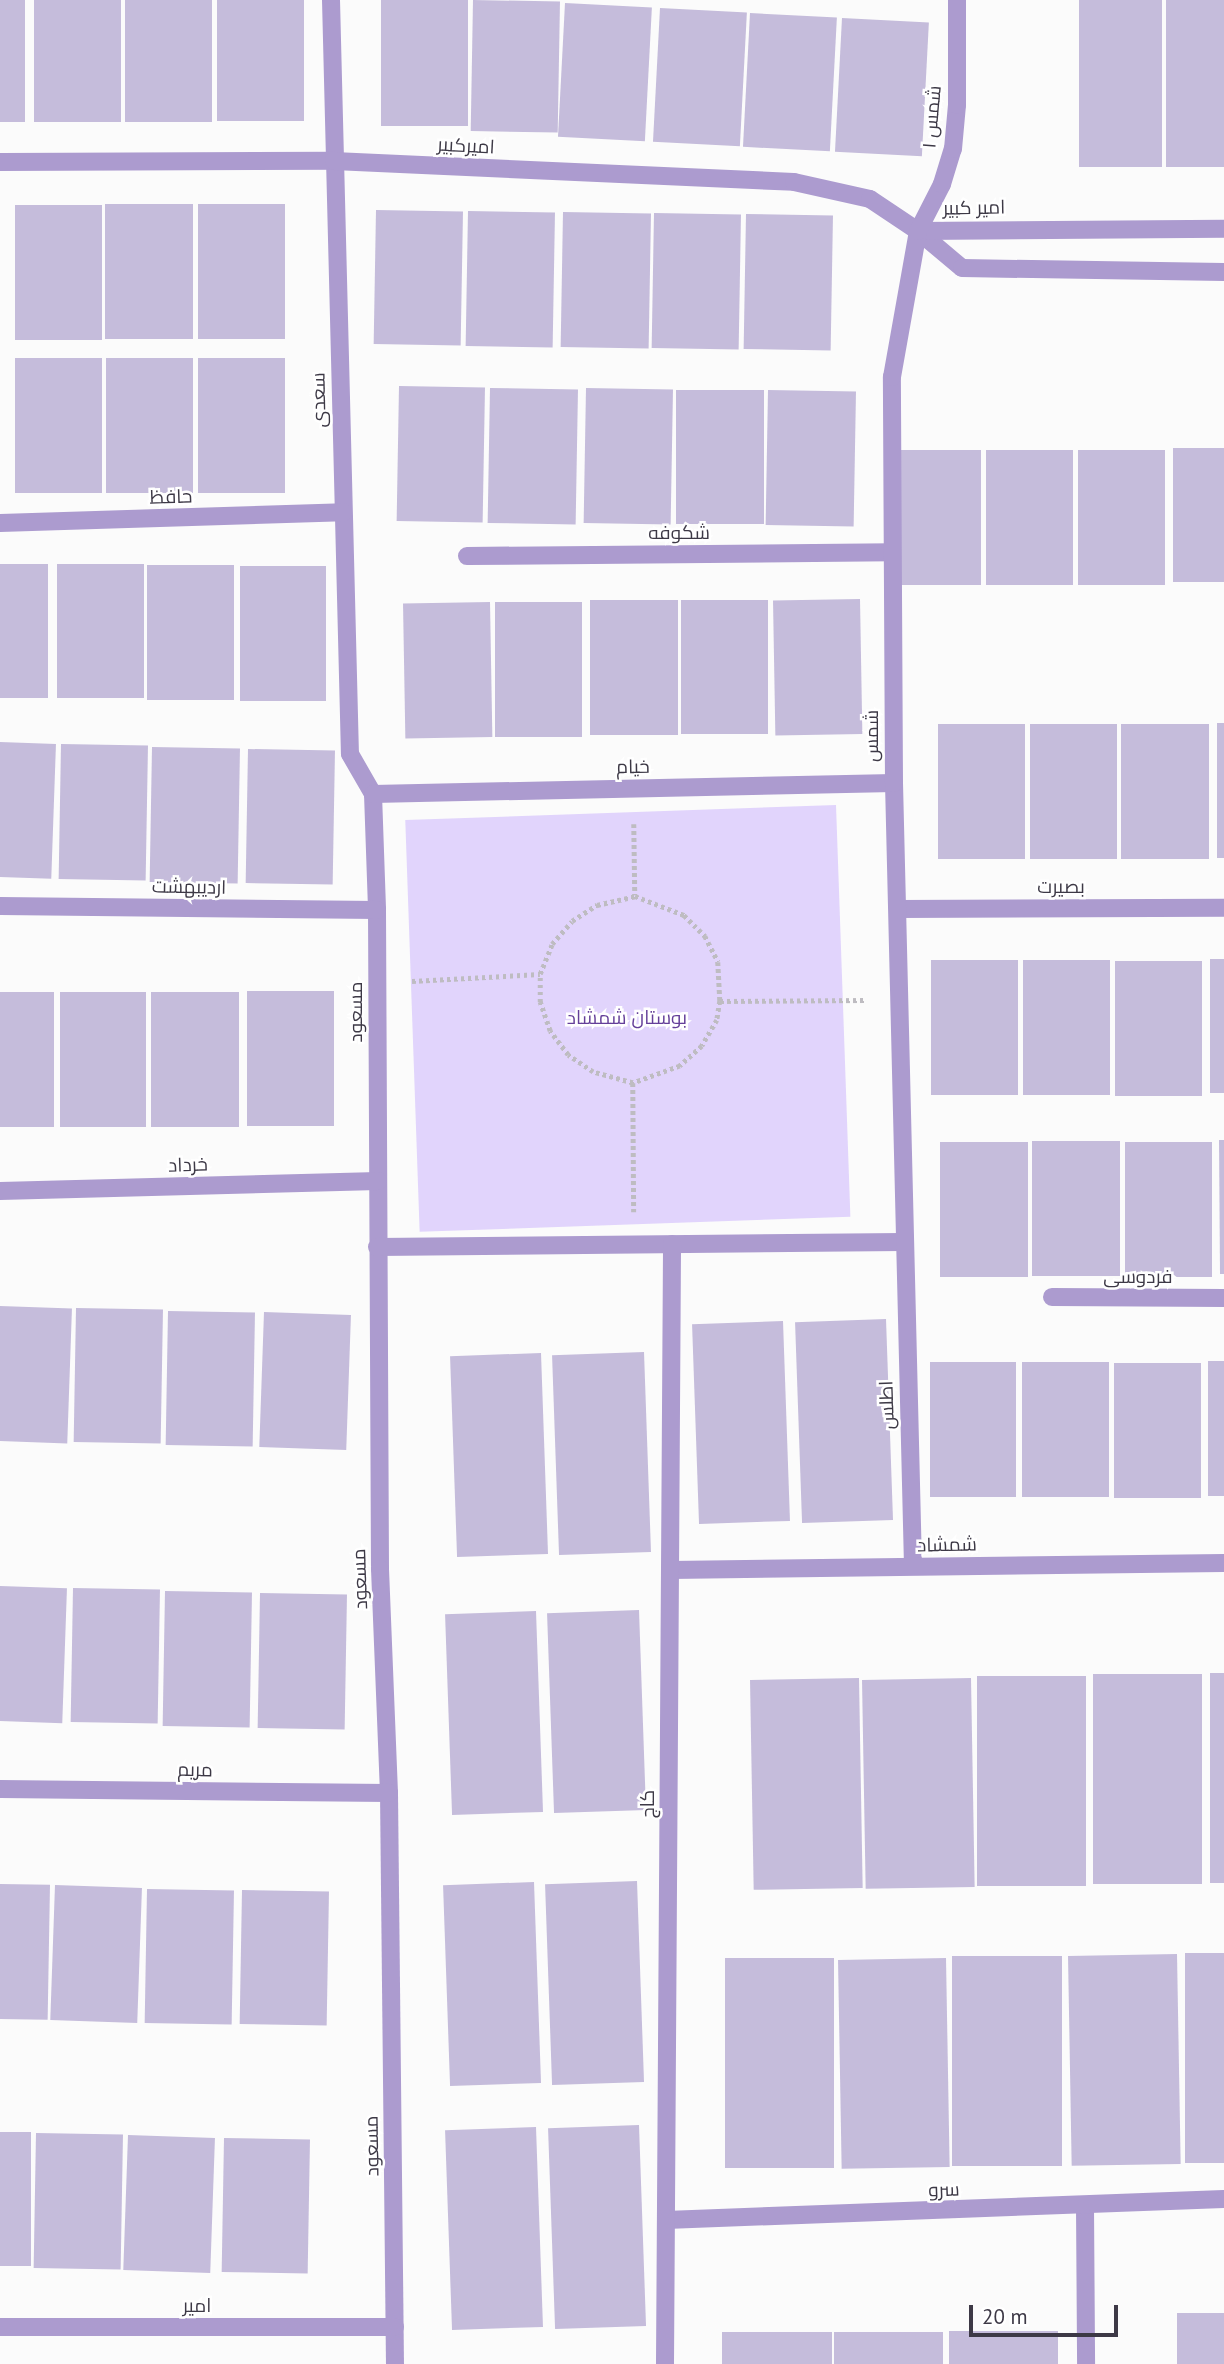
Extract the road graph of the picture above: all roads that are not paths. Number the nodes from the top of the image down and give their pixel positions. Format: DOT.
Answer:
graph roads {
  1 [pos="331,0"];
  2 [pos="957,0"];
  3 [pos="334,161"];
  4 [pos="0,162"];
  5 [pos="1224,229"];
  6 [pos="918,231"];
  7 [pos="1224,272"];
  8 [pos="343,512"];
  9 [pos="0,523"];
  10 [pos="892,552"];
  11 [pos="467,556"];
  12 [pos="894,783"];
  13 [pos="373,794"];
  14 [pos="0,906"];
  15 [pos="1224,908"];
  16 [pos="898,909"];
  17 [pos="377,910"];
  18 [pos="377,1181"];
  19 [pos="0,1191"];
  20 [pos="903,1242"];
  21 [pos="672,1244"];
  22 [pos="377,1247"];
  23 [pos="1052,1297"];
  24 [pos="1224,1298"];
  25 [pos="1224,1563"];
  26 [pos="913,1566"];
  27 [pos="671,1570"];
  28 [pos="0,1789"];
  29 [pos="389,1793"];
  30 [pos="1224,2199"];
  31 [pos="1085,2207"];
  32 [pos="666,2220"];
  33 [pos="0,2327"];
  34 [pos="395,2327"];
  35 [pos="395,2364"];
  36 [pos="665,2364"];
  37 [pos="1086,2364"];
  1 -- 3 [label="street, سعدی"];
  2 -- 6 [label="street, شمس ۱"];
  3 -- 4 [label="street, امیرکبیر"];
  3 -- 6 [label="street, امیرکبیر"];
  3 -- 8 [label="street, سعدی"];
  5 -- 6 [label="street, امیر کبیر"];
  6 -- 7 [label="street, امیر کبیر"];
  6 -- 10 [label="street, شمس"];
  8 -- 9 [label="street, حافظ"];
  8 -- 13 [label="street, سعدی"];
  10 -- 11 [label="street, شکوفه"];
  10 -- 12 [label="street, شمس"];
  12 -- 13 [label="street, خیام"];
  12 -- 16 [label="street, شمس"];
  13 -- 17 [label="street, مسعود"];
  14 -- 17 [label="street, اردیبهشت"];
  15 -- 16 [label="street, بصیرت"];
  16 -- 20 [label="street, شمس"];
  17 -- 18 [label="street, مسعود"];
  18 -- 19 [label="street, خرداد"];
  18 -- 22 [label="street, مسعود"];
  20 -- 21 [label="street"];
  20 -- 26 [label="street, اطلس"];
  21 -- 22 [label="street"];
  21 -- 27 [label="street, کاج"];
  22 -- 29 [label="street, مسعود"];
  23 -- 24 [label="street, فردوسی"];
  25 -- 26 [label="street, شمشاد"];
  26 -- 27 [label="street, شمشاد"];
  27 -- 32 [label="street, کاج"];
  28 -- 29 [label="street, مریم"];
  29 -- 34 [label="street, مسعود"];
  30 -- 31 [label="street, سرو"];
  31 -- 32 [label="street, سرو"];
  31 -- 37 [label="street"];
  32 -- 36 [label="street, کاج"];
  33 -- 34 [label="street, امیر"];
  34 -- 35 [label="street, مسعود"];
}
